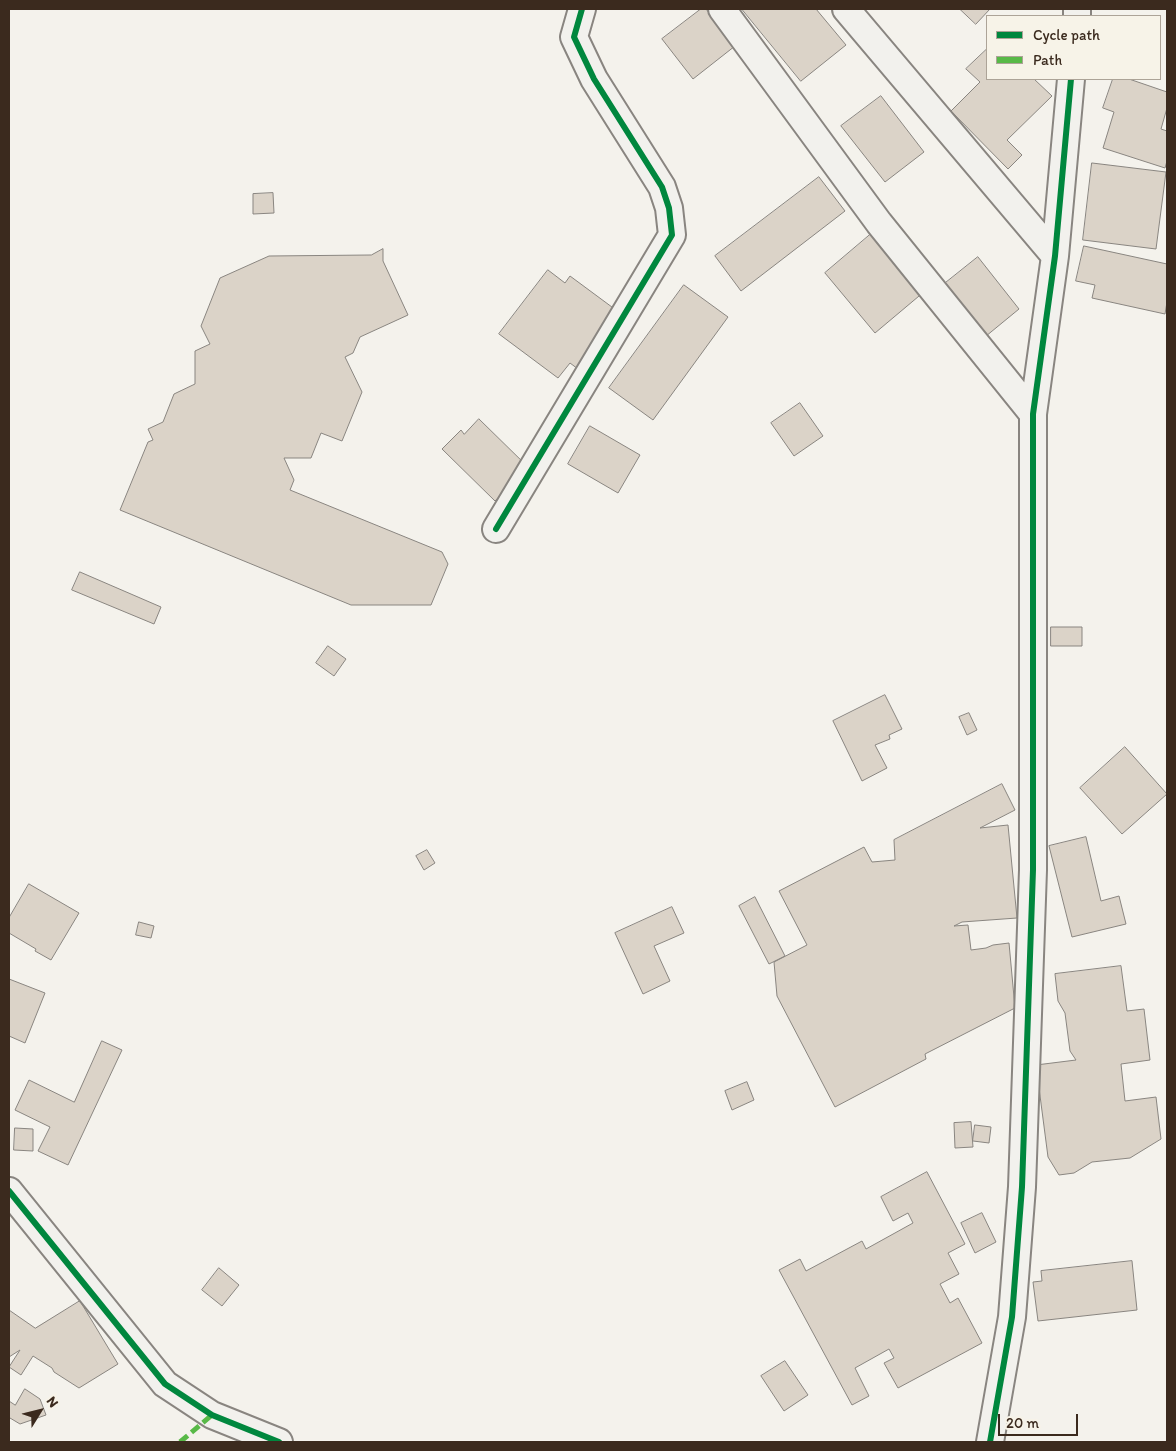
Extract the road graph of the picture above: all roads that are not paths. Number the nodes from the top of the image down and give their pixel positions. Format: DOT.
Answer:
graph roads {
  1 [pos="582,9"];
  2 [pos="722,9"];
  3 [pos="846,9"];
  4 [pos="1071,80"];
  5 [pos="1055,256"];
  6 [pos="1033,414"];
  7 [pos="496,529"];
  8 [pos="9,1192"];
  9 [pos="279,1442"];
  10 [pos="990,1442"];
  1 -- 7 [label="street"];
  2 -- 6 [label="street"];
  3 -- 5 [label="street"];
  4 -- 5 [label="street"];
  5 -- 6 [label="street"];
  6 -- 10 [label="street"];
  8 -- 9 [label="street"];
}
